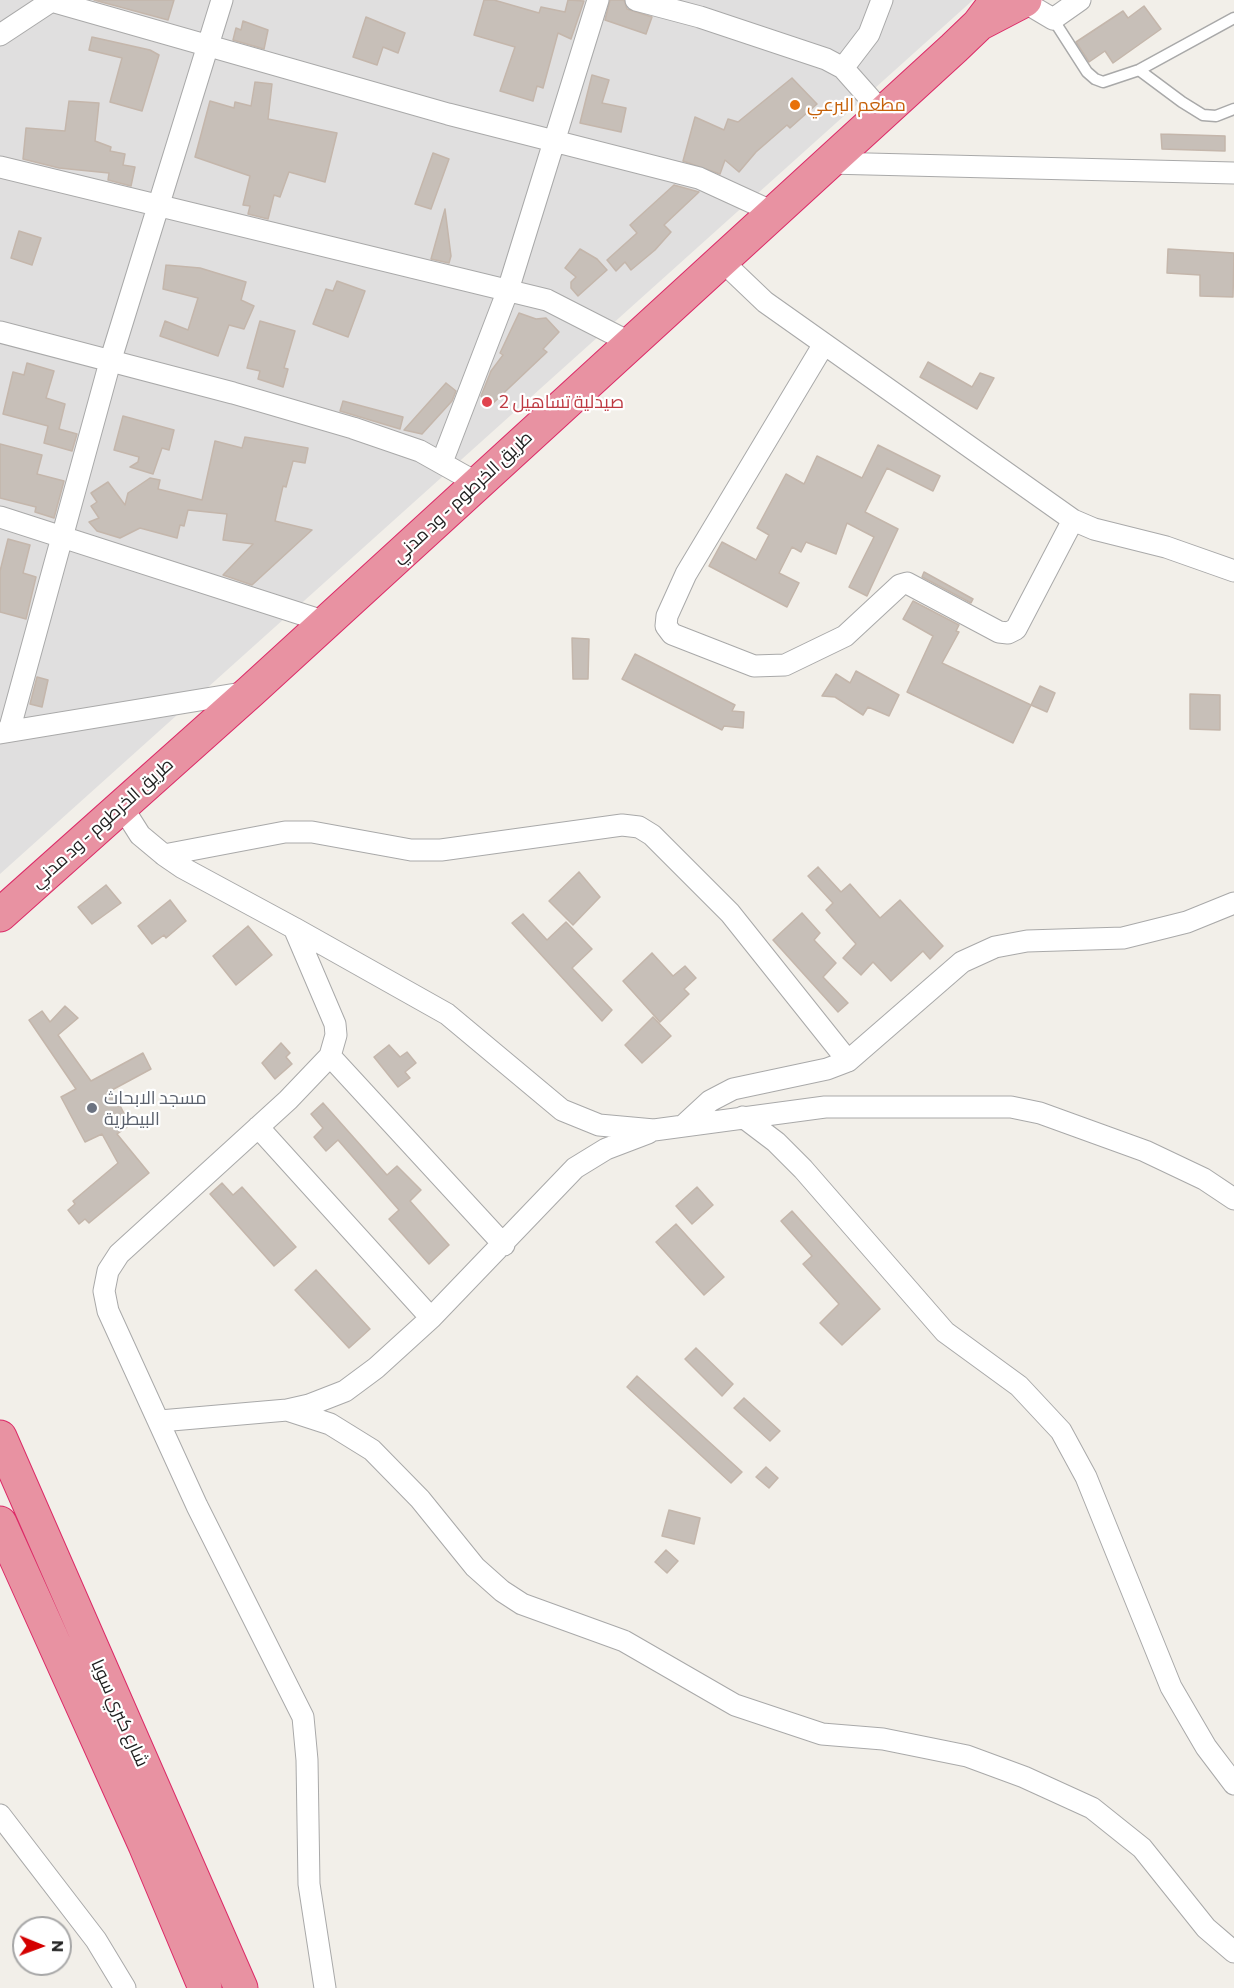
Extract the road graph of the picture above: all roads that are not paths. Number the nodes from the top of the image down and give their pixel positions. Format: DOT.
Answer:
graph roads {
  1 [pos="222,0"];
  2 [pos="598,0"];
  3 [pos="636,0"];
  4 [pos="882,0"];
  5 [pos="1080,0"];
  6 [pos="52,1"];
  7 [pos="1009,5"];
  8 [pos="1234,18"];
  9 [pos="1053,19"];
  10 [pos="0,35"];
  11 [pos="209,46"];
  12 [pos="843,68"];
  13 [pos="1139,70"];
  14 [pos="1234,109"];
  15 [pos="882,112"];
  16 [pos="555,142"];
  17 [pos="828,163"];
  18 [pos="0,167"];
  19 [pos="1234,173"];
  20 [pos="160,205"];
  21 [pos="773,212"];
  22 [pos="722,260"];
  23 [pos="508,290"];
  24 [pos="0,332"];
  25 [pos="631,343"];
  26 [pos="824,344"];
  27 [pos="110,362"];
  28 [pos="442,462"];
  29 [pos="477,483"];
  30 [pos="0,517"];
  31 [pos="1073,520"];
  32 [pos="62,537"];
  33 [pos="1234,571"];
  34 [pos="326,622"];
  35 [pos="250,691"];
  36 [pos="4,732"];
  37 [pos="121,805"];
  38 [pos="164,855"];
  39 [pos="1234,903"];
  40 [pos="0,915"];
  41 [pos="294,928"];
  42 [pos="330,1056"];
  43 [pos="848,1062"];
  44 [pos="744,1117"];
  45 [pos="684,1125"];
  46 [pos="258,1127"];
  47 [pos="654,1130"];
  48 [pos="1234,1199"];
  49 [pos="504,1245"];
  50 [pos="431,1318"];
  51 [pos="287,1410"];
  52 [pos="160,1421"];
  53 [pos="0,1437"];
  54 [pos="31,1508"];
  55 [pos="0,1523"];
  56 [pos="57,1569"];
  57 [pos="26,1583"];
  58 [pos="1234,1784"];
  59 [pos="0,1815"];
  60 [pos="1234,1952"];
  61 [pos="125,1988"];
  62 [pos="205,1988"];
  63 [pos="241,1988"];
  64 [pos="325,1988"];
  1 -- 11 [label="street"];
  2 -- 16 [label="street"];
  3 -- 12 [label="street"];
  4 -- 12 [label="street"];
  5 -- 9 [label="street"];
  6 -- 10 [label="street"];
  6 -- 11 [label="street"];
  7 -- 9 [label="street"];
  7 -- 15 [label="highway, طريق الخرطوم - ود مدني"];
  8 -- 13 [label="lane"];
  9 -- 13 [label="lane"];
  11 -- 16 [label="street"];
  11 -- 20 [label="street"];
  12 -- 15 [label="street"];
  13 -- 14 [label="lane"];
  15 -- 17 [label="highway, طريق الخرطوم - ود مدني"];
  16 -- 21 [label="street"];
  16 -- 23 [label="street"];
  17 -- 19 [label="street"];
  17 -- 21 [label="highway, طريق الخرطوم - ود مدني"];
  18 -- 20 [label="street"];
  20 -- 23 [label="street"];
  20 -- 27 [label="street"];
  21 -- 22 [label="highway, طريق الخرطوم - ود مدني"];
  22 -- 25 [label="highway, طريق الخرطوم - ود مدني"];
  22 -- 26 [label="street"];
  23 -- 25 [label="street"];
  23 -- 28 [label="street"];
  24 -- 27 [label="street"];
  25 -- 29 [label="highway, طريق الخرطوم - ود مدني"];
  26 -- 31 [label="street"];
  26 -- 31 [label="street"];
  27 -- 28 [label="street"];
  27 -- 32 [label="street"];
  28 -- 29 [label="street"];
  29 -- 34 [label="highway, طريق الخرطوم - ود مدني"];
  30 -- 32 [label="street"];
  31 -- 33 [label="street"];
  32 -- 34 [label="street"];
  32 -- 36 [label="street"];
  34 -- 35 [label="highway, طريق الخرطوم - ود مدني"];
  35 -- 36 [label="street"];
  35 -- 37 [label="highway, طريق الخرطوم - ود مدني"];
  37 -- 38 [label="street"];
  37 -- 40 [label="highway, طريق الخرطوم - ود مدني"];
  38 -- 41 [label="street"];
  38 -- 43 [label="street"];
  39 -- 43 [label="street"];
  41 -- 42 [label="street"];
  41 -- 47 [label="street"];
  42 -- 46 [label="street"];
  42 -- 49 [label="street"];
  43 -- 45 [label="street"];
  44 -- 45 [label="street"];
  44 -- 48 [label="street"];
  44 -- 58 [label="street"];
  45 -- 47 [label="street"];
  46 -- 50 [label="street"];
  46 -- 52 [label="street"];
  47 -- 49 [label="street"];
  49 -- 50 [label="street"];
  50 -- 51 [label="street"];
  51 -- 52 [label="street"];
  51 -- 60 [label="street"];
  52 -- 64 [label="street"];
  53 -- 54 [label="highway, شارع كبري سوبا"];
  54 -- 55 [label="highway"];
  54 -- 56 [label="highway, شارع كبري سوبا"];
  55 -- 57 [label="highway, شارع كبري سوبا"];
  56 -- 57 [label="highway"];
  56 -- 63 [label="highway, شارع كبري سوبا"];
  57 -- 62 [label="highway, شارع كبري سوبا"];
  59 -- 61 [label="street"];
}
